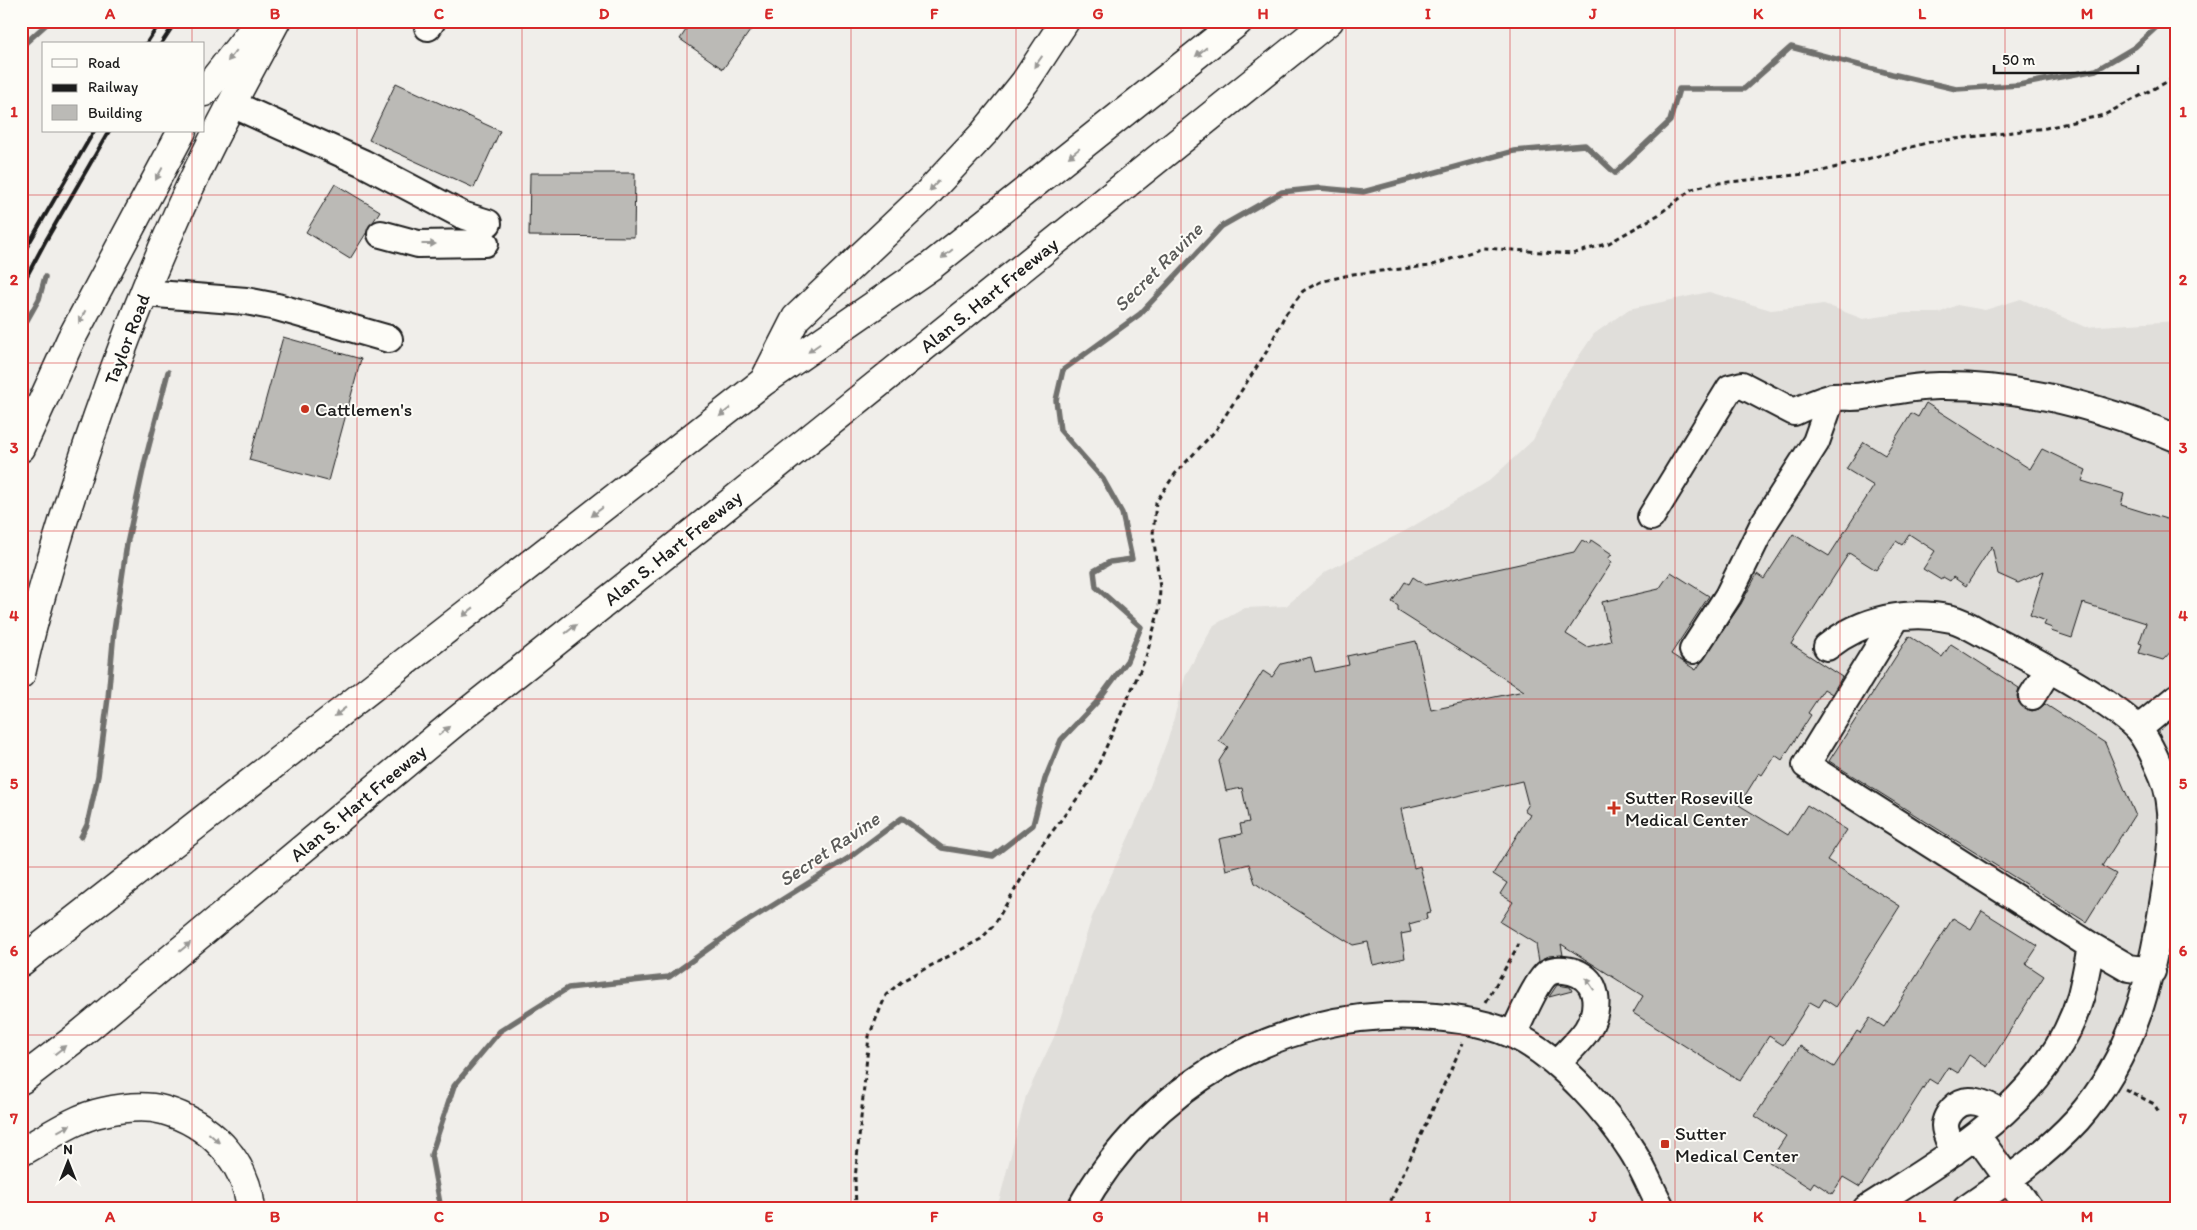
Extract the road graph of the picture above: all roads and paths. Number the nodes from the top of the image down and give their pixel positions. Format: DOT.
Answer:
graph roads {
  1 [pos="260,21"];
  2 [pos="276,21"];
  3 [pos="1065,21"];
  4 [pos="1239,21"];
  5 [pos="1329,21"];
  6 [pos="2176,77"];
  7 [pos="205,91"];
  8 [pos="232,104"];
  9 [pos="181,132"];
  10 [pos="381,234"];
  11 [pos="144,293"];
  12 [pos="389,339"];
  13 [pos="763,382"];
  14 [pos="1832,397"];
  15 [pos="2176,438"];
  16 [pos="21,448"];
  17 [pos="1651,517"];
  18 [pos="1897,617"];
  19 [pos="1827,647"];
  20 [pos="1693,650"];
  21 [pos="2049,669"];
  22 [pos="21,674"];
  23 [pos="2032,696"];
  24 [pos="2176,698"];
  25 [pos="2138,729"];
  26 [pos="2173,861"];
  27 [pos="1519,944"];
  28 [pos="2091,946"];
  29 [pos="21,962"];
  30 [pos="2152,971"];
  31 [pos="1475,1022"];
  32 [pos="1513,1035"];
  33 [pos="1556,1064"];
  34 [pos="2107,1079"];
  35 [pos="21,1080"];
  36 [pos="2002,1113"];
  37 [pos="2160,1114"];
  38 [pos="1977,1136"];
  39 [pos="21,1152"];
  40 [pos="1954,1152"];
  41 [pos="2008,1180"];
  42 [pos="251,1209"];
  43 [pos="856,1209"];
  44 [pos="1080,1209"];
  45 [pos="1387,1209"];
  46 [pos="1662,1209"];
  47 [pos="1866,1209"];
  48 [pos="1966,1209"];
  49 [pos="2030,1209"];
  1 -- 7 [label="main road, one-way"];
  2 -- 8 [label="main road, Taylor Road"];
  3 -- 13 [label="main road, one-way"];
  4 -- 13 [label="main road, one-way"];
  35 -- 5 [label="main road, Alan S. Hart Freeway, one-way"];
  6 -- 43 [label="path"];
  10 -- 8 [label="street, one-way"];
  8 -- 11 [label="main road, Taylor Road"];
  9 -- 16 [label="main road, one-way"];
  11 -- 12 [label="street"];
  11 -- 22 [label="main road, Taylor Road"];
  13 -- 29 [label="main road, one-way"];
  14 -- 15 [label="street"];
  14 -- 17 [label="street"];
  14 -- 20 [label="street"];
  18 -- 19 [label="street"];
  18 -- 21 [label="street"];
  18 -- 28 [label="street"];
  21 -- 23 [label="street"];
  21 -- 25 [label="street"];
  24 -- 25 [label="street"];
  25 -- 26 [label="street"];
  26 -- 30 [label="street"];
  27 -- 31 [label="path"];
  28 -- 30 [label="street"];
  28 -- 36 [label="street"];
  30 -- 34 [label="street"];
  31 -- 32 [label="street"];
  31 -- 44 [label="street"];
  31 -- 45 [label="path"];
  32 -- 33 [label="street"];
  33 -- 32 [label="street, one-way"];
  33 -- 46 [label="street"];
  34 -- 37 [label="path"];
  34 -- 41 [label="street"];
  36 -- 38 [label="street"];
  36 -- 40 [label="street"];
  38 -- 40 [label="street"];
  38 -- 41 [label="street"];
  39 -- 42 [label="main road, one-way"];
  40 -- 47 [label="street"];
  41 -- 48 [label="street"];
  41 -- 49 [label="street"];
}
